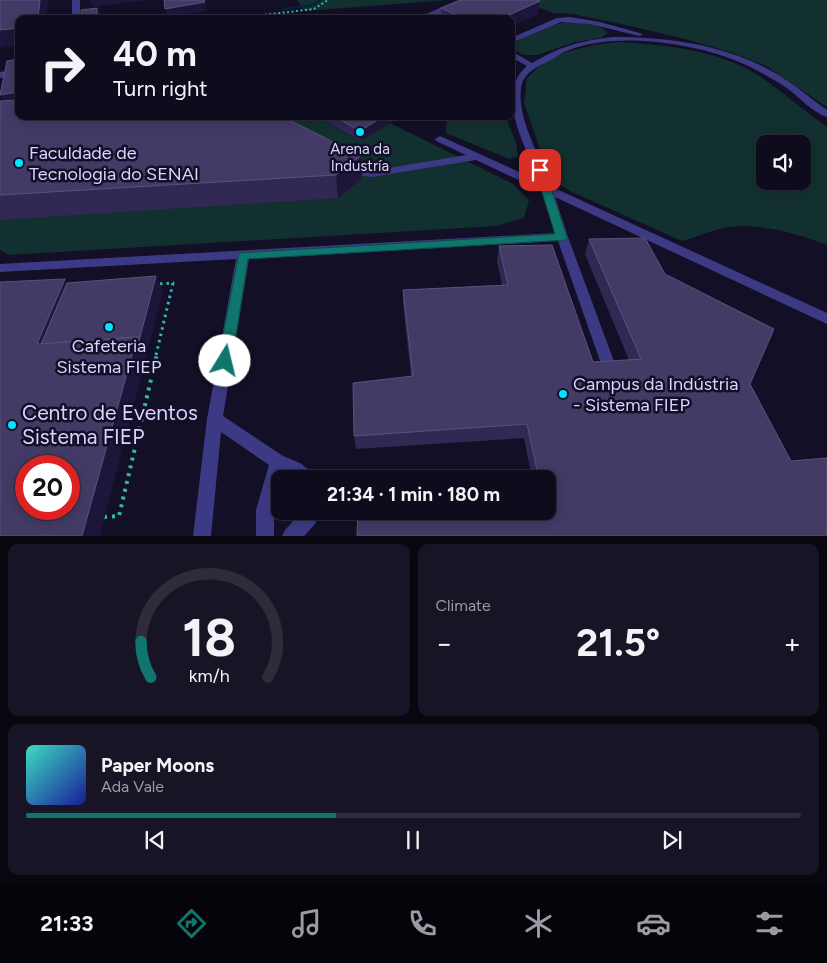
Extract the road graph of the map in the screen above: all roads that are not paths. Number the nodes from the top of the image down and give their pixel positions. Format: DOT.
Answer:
graph roads {
  1 [pos="76,0"];
  2 [pos="462,7"];
  3 [pos="76,15"];
  4 [pos="429,15"];
  5 [pos="607,26"];
  6 [pos="515,39"];
  7 [pos="609,40"];
  8 [pos="663,40"];
  9 [pos="515,55"];
  10 [pos="532,66"];
  11 [pos="15,73"];
  12 [pos="0,75"];
  13 [pos="827,114"];
  14 [pos="440,139"];
  15 [pos="478,156"];
  16 [pos="339,161"];
  17 [pos="546,187"];
  18 [pos="562,237"];
  19 [pos="243,255"];
  20 [pos="0,268"];
  21 [pos="827,319"];
  22 [pos="612,375"];
  23 [pos="215,419"];
  24 [pos="278,462"];
  25 [pos="296,470"];
  26 [pos="307,520"];
  27 [pos="202,536"];
  28 [pos="265,536"];
  29 [pos="291,536"];
  1 -- 3 [label="lane"];
  2 -- 4 [label="lane"];
  5 -- 6 [label="lane"];
  5 -- 7 [label="lane"];
  5 -- 8 [label="lane"];
  7 -- 8 [label="lane"];
  7 -- 10 [label="lane"];
  8 -- 13 [label="lane"];
  9 -- 10 [label="lane"];
  10 -- 17 [label="lane"];
  11 -- 12 [label="lane"];
  14 -- 15 [label="lane"];
  15 -- 16 [label="lane"];
  15 -- 17 [label="lane"];
  17 -- 18 [label="lane"];
  17 -- 21 [label="lane"];
  18 -- 19 [label="lane"];
  18 -- 22 [label="lane"];
  19 -- 20 [label="lane"];
  19 -- 23 [label="lane"];
  23 -- 24 [label="lane"];
  23 -- 27 [label="lane"];
  24 -- 25 [label="lane"];
  24 -- 28 [label="lane"];
  26 -- 29 [label="lane"];
}
